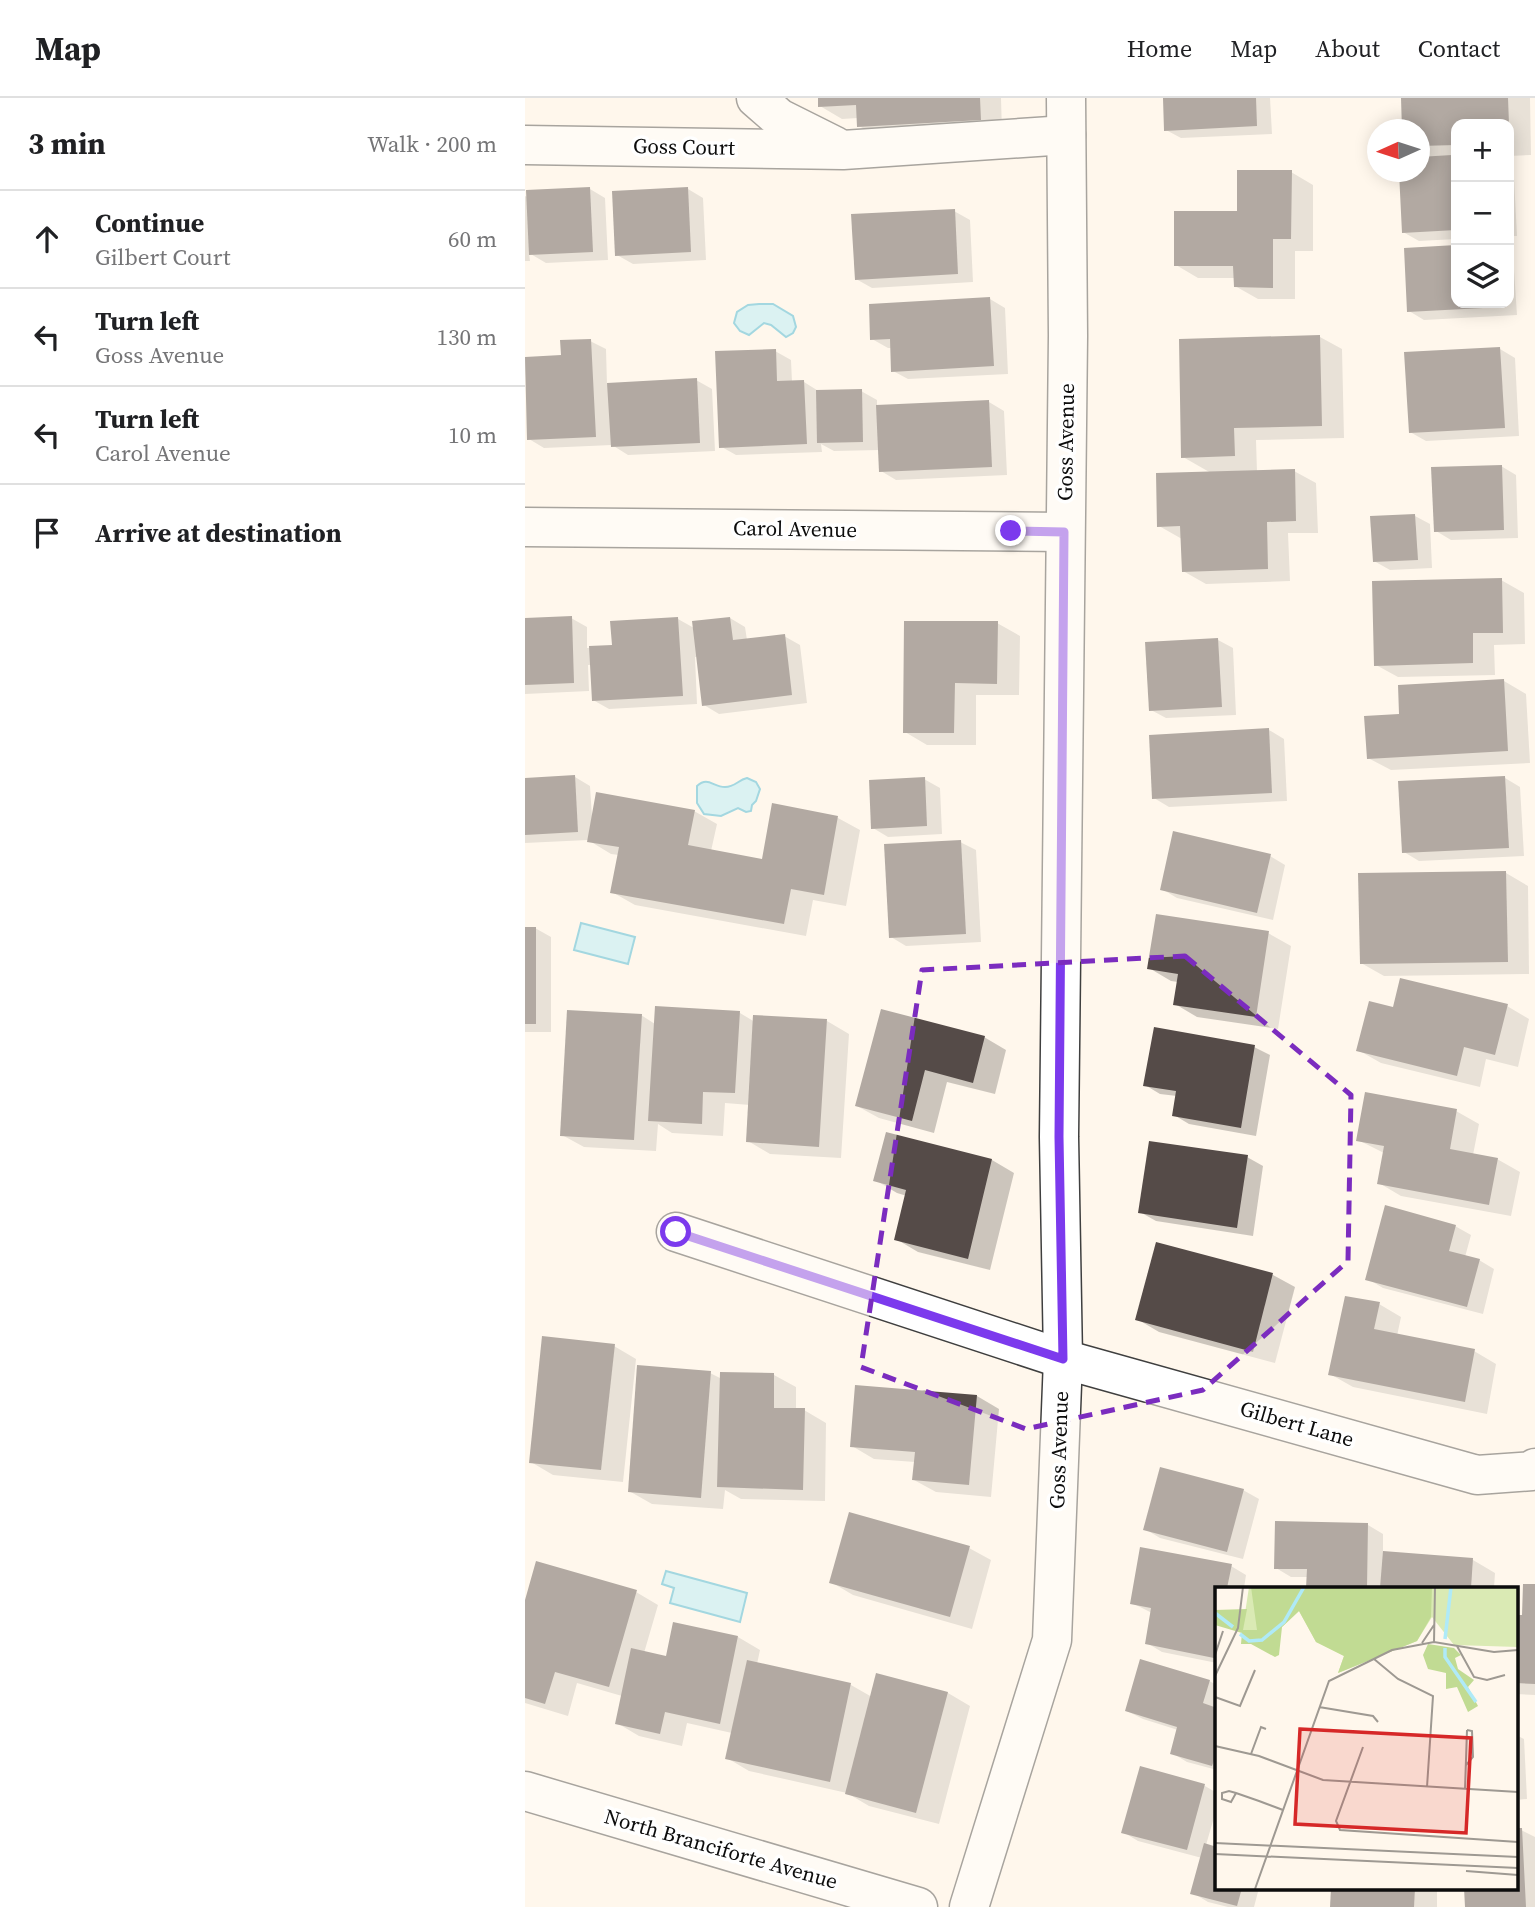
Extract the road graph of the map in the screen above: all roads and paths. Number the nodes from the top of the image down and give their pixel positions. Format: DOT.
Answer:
graph roads {
  1 [pos="756,98"];
  2 [pos="1066,117"];
  3 [pos="525,145"];
  4 [pos="843,150"];
  5 [pos="525,527"];
  6 [pos="1064,532"];
  7 [pos="676,1232"];
  8 [pos="1063,1359"];
  9 [pos="1534,1469"];
  10 [pos="525,1791"];
  11 [pos="918,1907"];
  12 [pos="969,1907"];
  1 -- 4 [label="street"];
  2 -- 4 [label="street, Goss Court"];
  2 -- 6 [label="street, Goss Avenue"];
  3 -- 4 [label="street, Goss Court"];
  5 -- 6 [label="street, Carol Avenue"];
  6 -- 8 [label="street, Goss Avenue"];
  7 -- 8 [label="street, Gilbert Lane"];
  8 -- 9 [label="street, Gilbert Lane"];
  8 -- 12 [label="street, Goss Avenue"];
  10 -- 11 [label="street, North Branciforte Avenue"];
}
